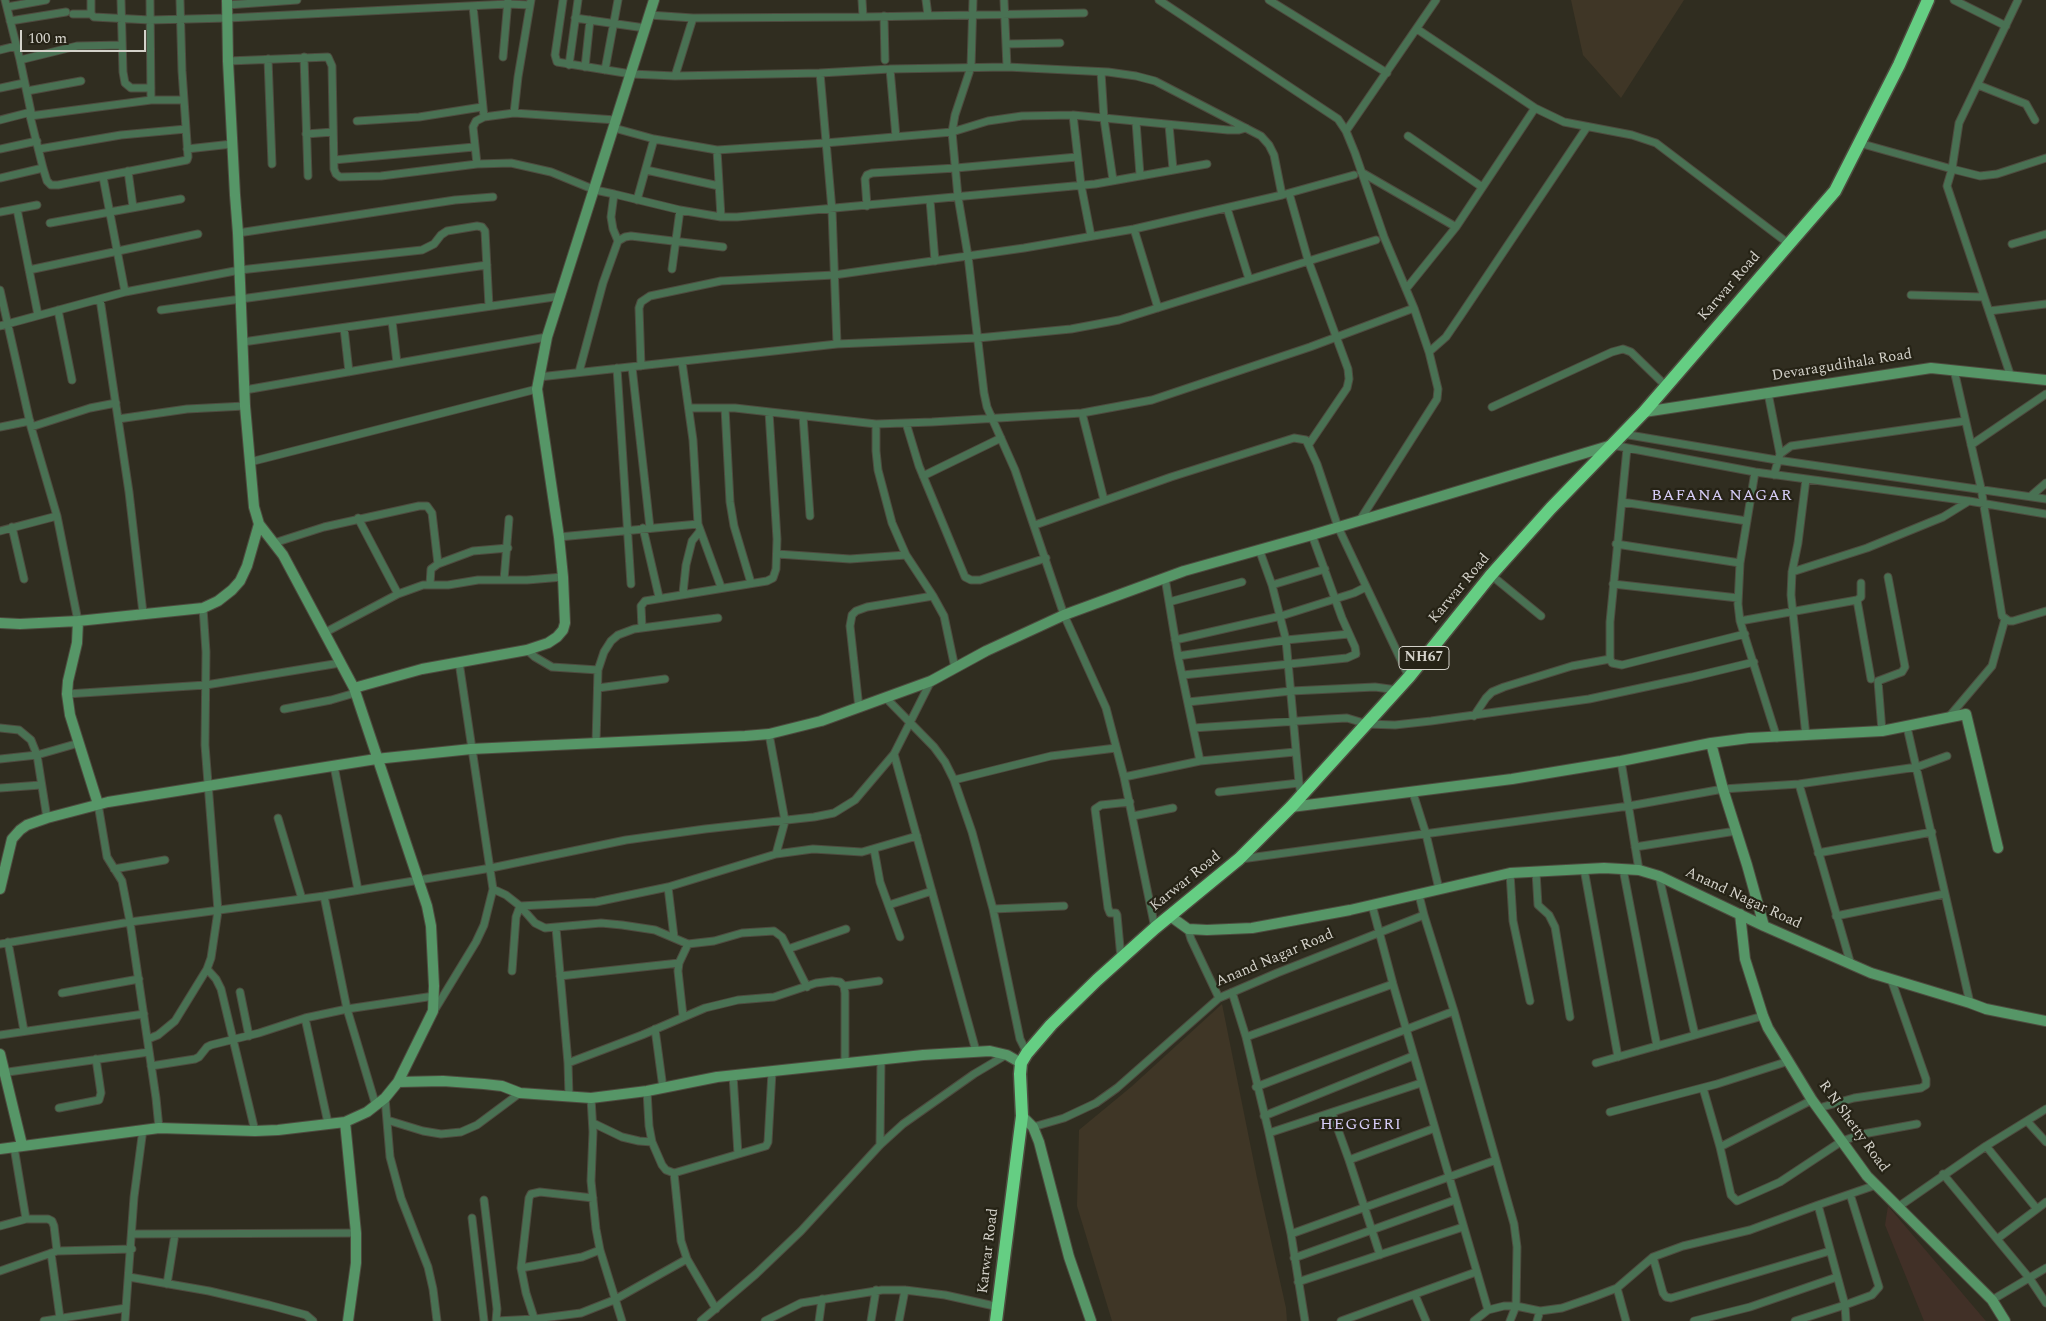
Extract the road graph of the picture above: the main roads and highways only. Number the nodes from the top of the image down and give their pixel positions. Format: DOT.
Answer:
graph roads {
  1 [pos="1928,1"];
  2 [pos="996,1321"];
  1 -- 2 [label="highway, Karwar Road / NH67"];
}
